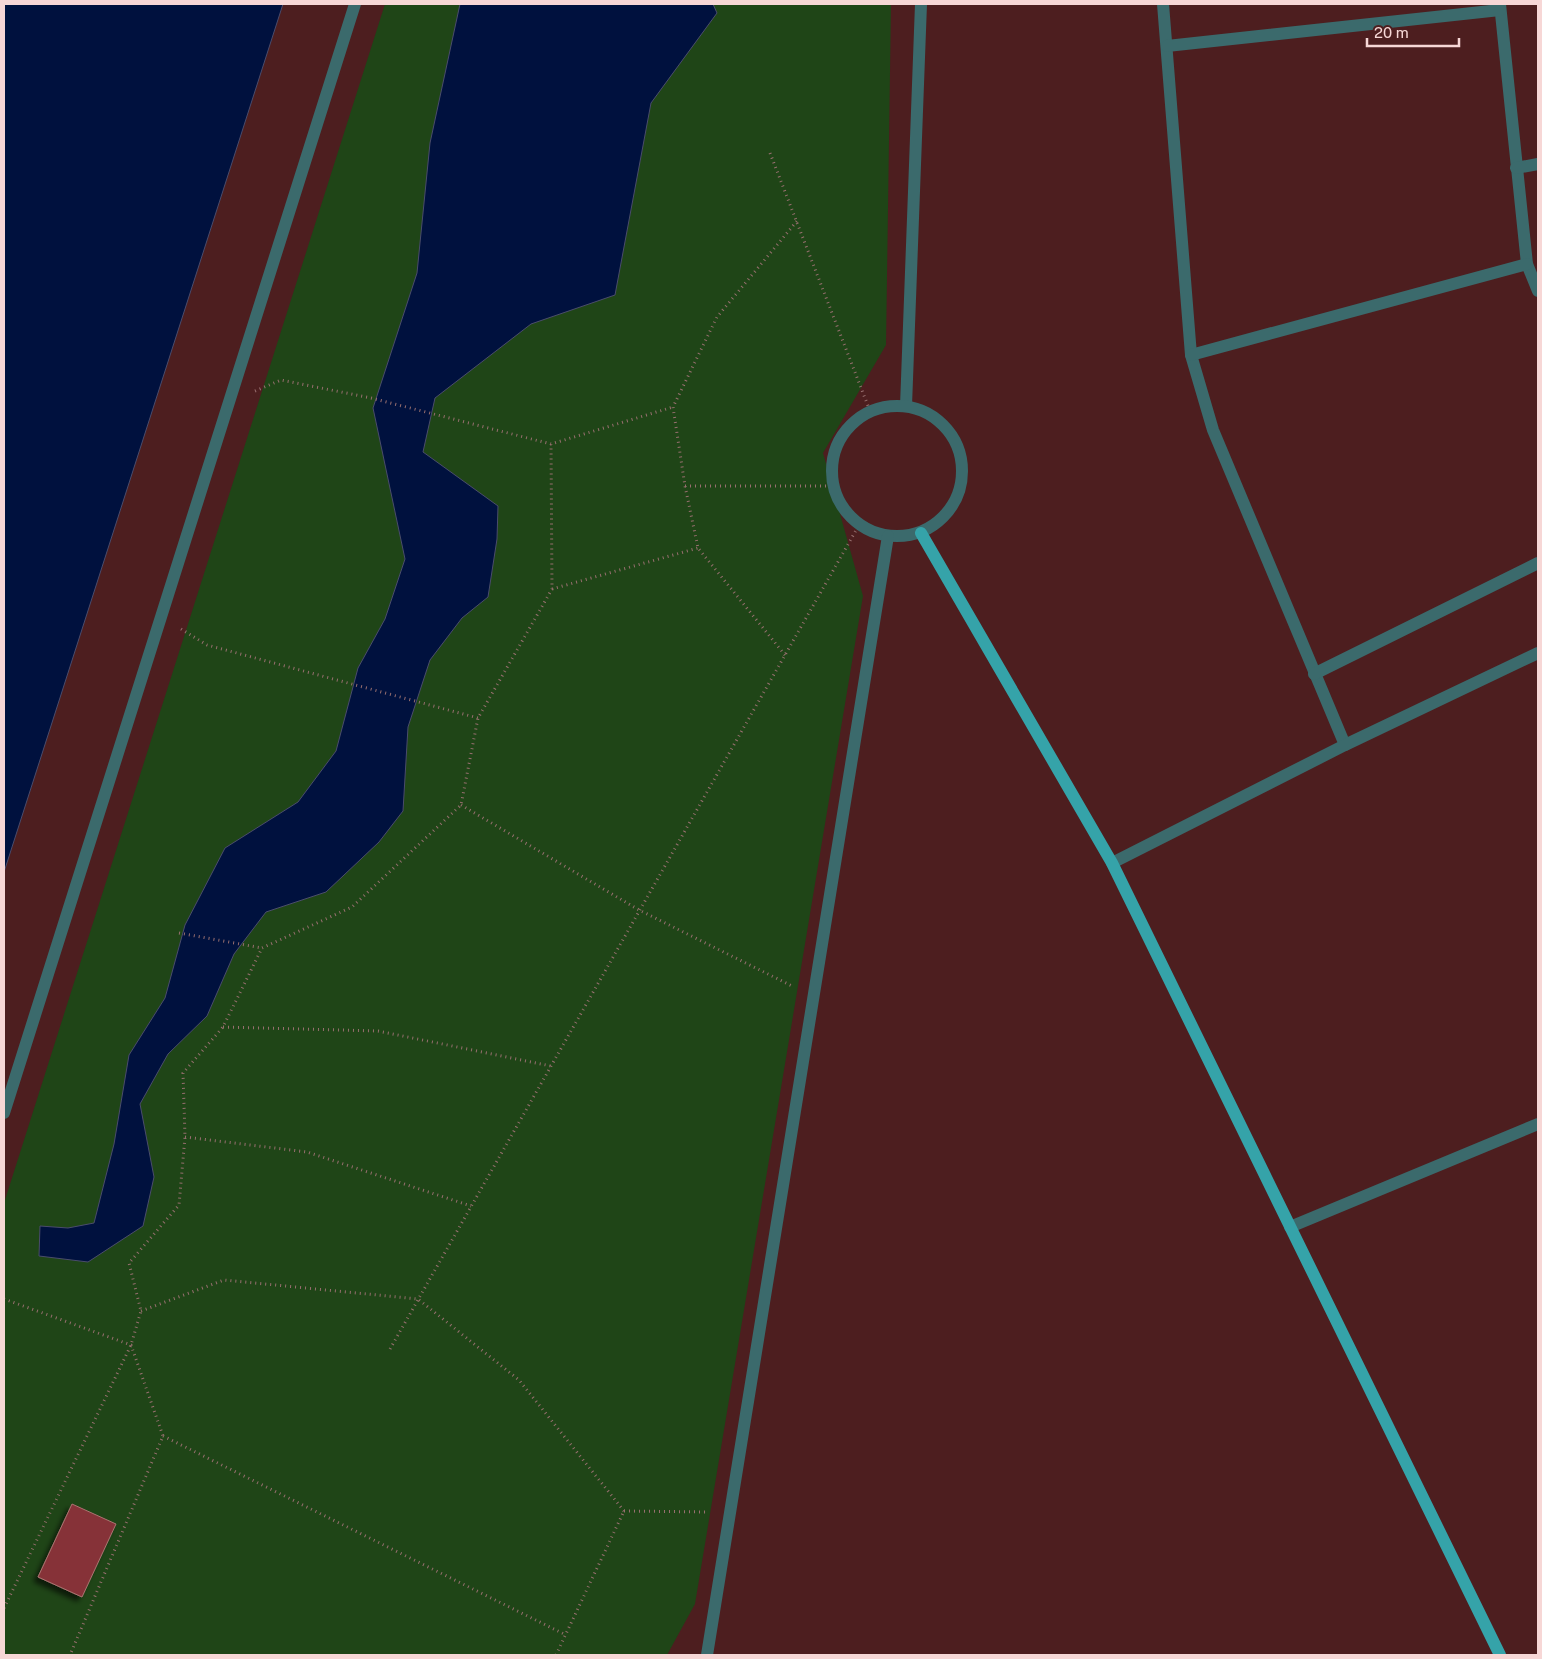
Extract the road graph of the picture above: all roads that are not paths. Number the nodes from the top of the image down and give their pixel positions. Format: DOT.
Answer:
graph roads {
  1 [pos="355,4"];
  2 [pos="921,4"];
  3 [pos="1162,4"];
  4 [pos="1500,7"];
  5 [pos="1167,46"];
  6 [pos="1538,164"];
  7 [pos="1516,168"];
  8 [pos="1527,264"];
  9 [pos="1538,291"];
  10 [pos="1191,355"];
  11 [pos="906,406"];
  12 [pos="921,533"];
  13 [pos="888,536"];
  14 [pos="1538,563"];
  15 [pos="1538,653"];
  16 [pos="1314,674"];
  17 [pos="1345,745"];
  18 [pos="1112,863"];
  19 [pos="4,1113"];
  20 [pos="1538,1124"];
  21 [pos="1290,1227"];
  22 [pos="707,1655"];
  23 [pos="1500,1655"];
  1 -- 19 [label="street"];
  2 -- 11 [label="street"];
  3 -- 5 [label="street"];
  4 -- 5 [label="street"];
  4 -- 7 [label="street"];
  5 -- 10 [label="street"];
  6 -- 7 [label="street"];
  7 -- 8 [label="street"];
  8 -- 9 [label="street"];
  8 -- 10 [label="street"];
  10 -- 16 [label="street"];
  11 -- 12 [label="street"];
  11 -- 13 [label="street"];
  12 -- 13 [label="street"];
  12 -- 18 [label="main road"];
  13 -- 22 [label="street"];
  14 -- 16 [label="street"];
  15 -- 17 [label="street"];
  16 -- 17 [label="street"];
  17 -- 18 [label="street"];
  18 -- 21 [label="main road"];
  20 -- 21 [label="street"];
  21 -- 23 [label="main road"];
}
